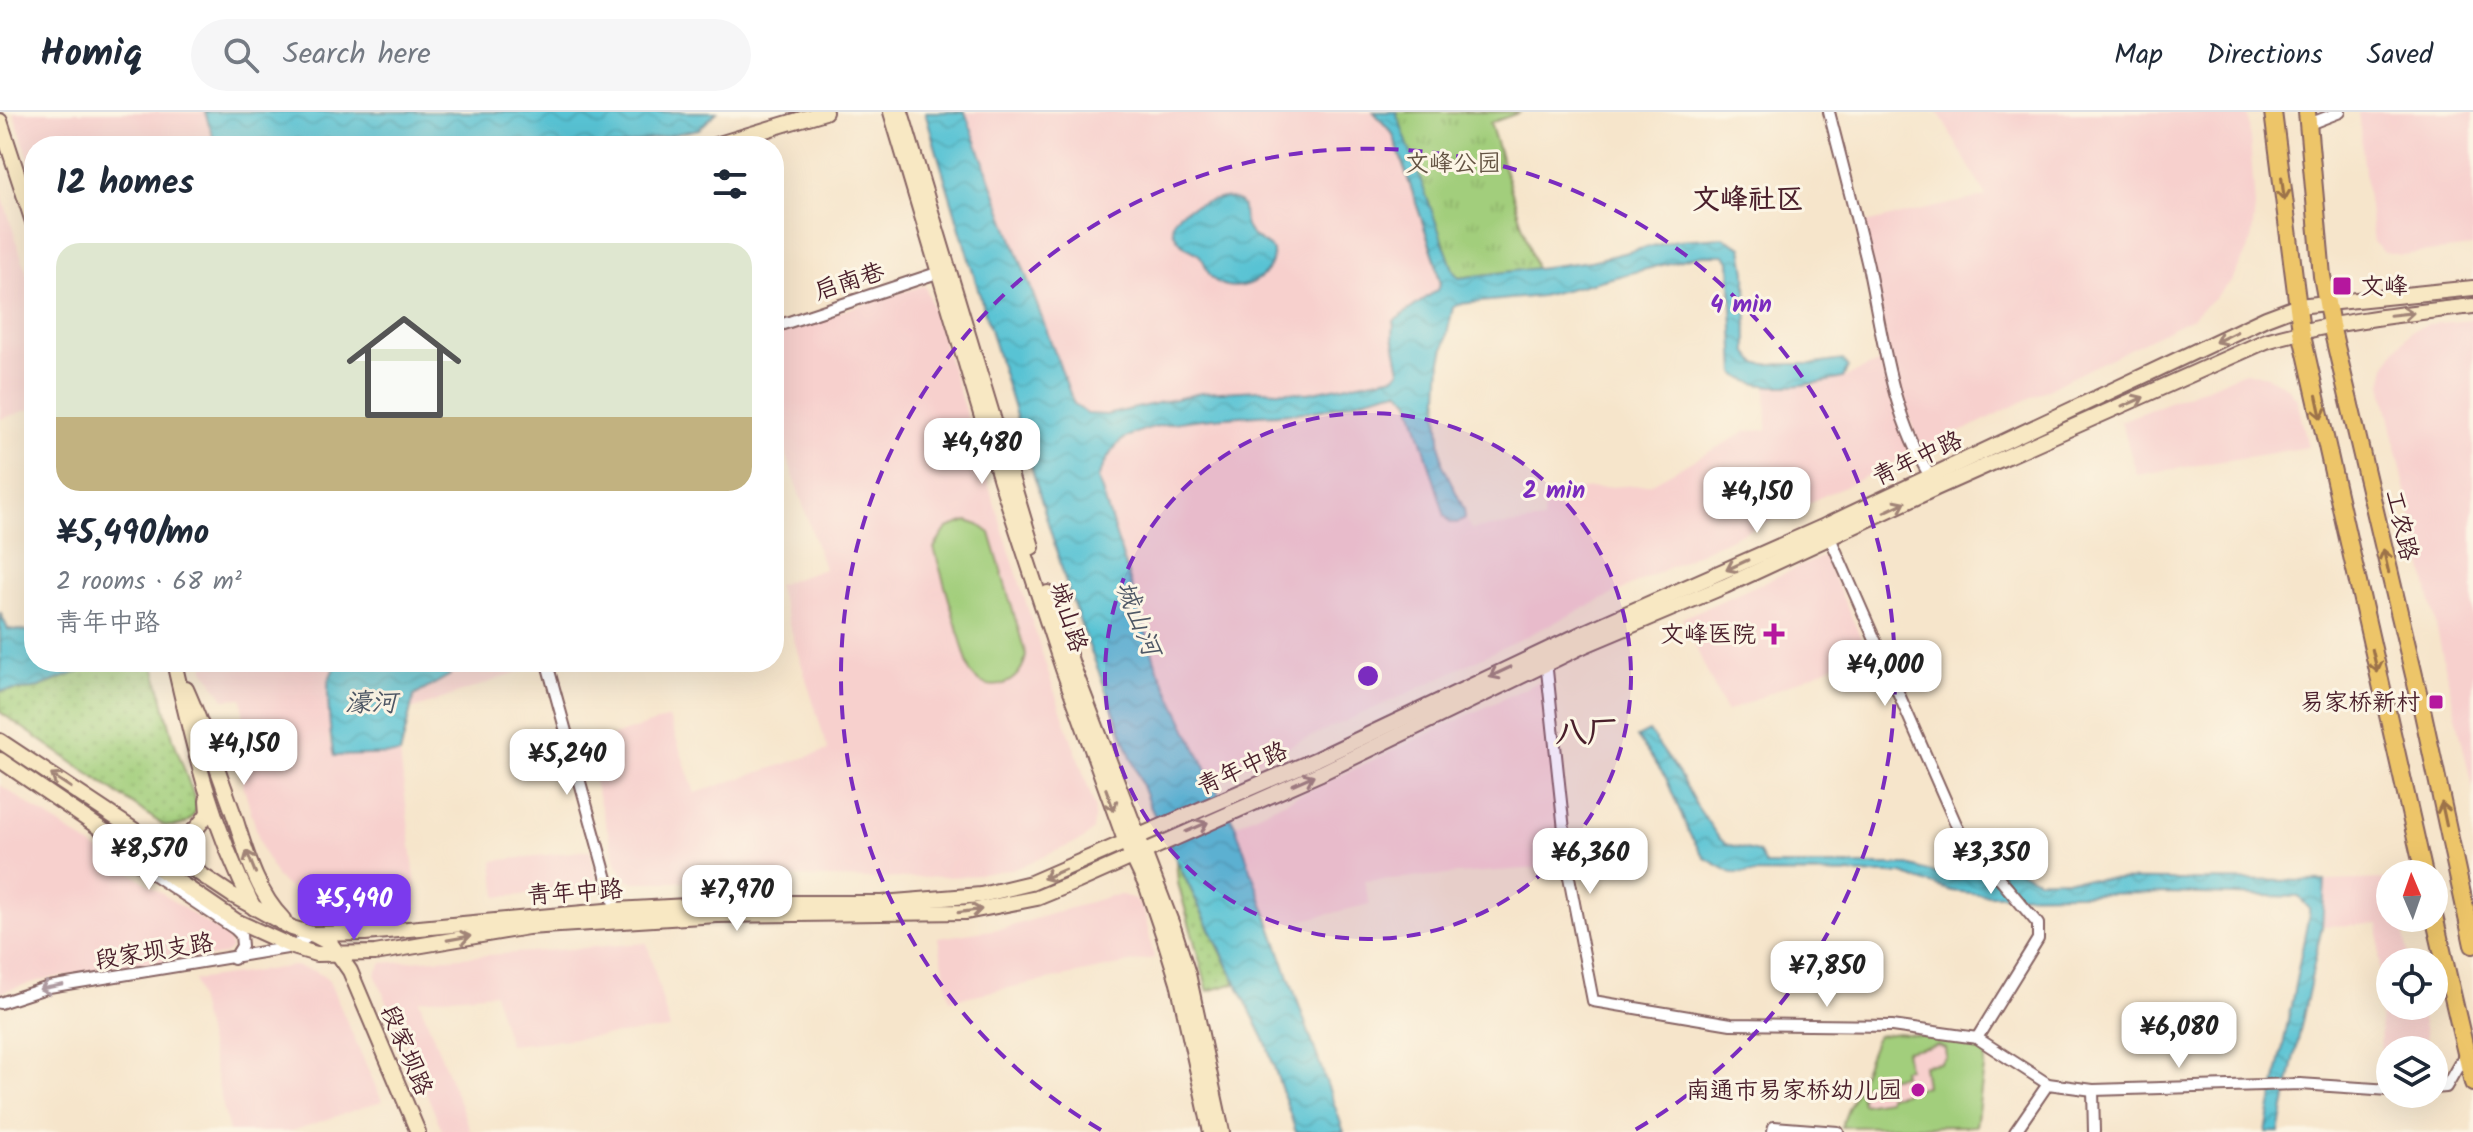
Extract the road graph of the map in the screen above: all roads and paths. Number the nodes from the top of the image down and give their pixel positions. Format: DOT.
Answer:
graph roads {
  1 [pos="825,112"];
  2 [pos="891,112"];
  3 [pos="901,112"];
  4 [pos="1829,112"];
  5 [pos="2273,112"];
  6 [pos="2340,112"];
  7 [pos="2308,118"];
  8 [pos="0,121"];
  9 [pos="745,136"];
  10 [pos="24,194"];
  11 [pos="937,273"];
  12 [pos="2473,288"];
  13 [pos="2326,302"];
  14 [pos="2298,306"];
  15 [pos="2473,306"];
  16 [pos="784,324"];
  17 [pos="2331,325"];
  18 [pos="2301,331"];
  19 [pos="1930,476"];
  20 [pos="1828,532"];
  21 [pos="1546,658"];
  22 [pos="176,672"];
  23 [pos="178,672"];
  24 [pos="549,672"];
  25 [pos="0,741"];
  26 [pos="0,760"];
  27 [pos="206,787"];
  28 [pos="87,819"];
  29 [pos="146,837"];
  30 [pos="1136,847"];
  31 [pos="2421,860"];
  32 [pos="254,908"];
  33 [pos="617,916"];
  34 [pos="292,928"];
  35 [pos="2438,932"];
  36 [pos="312,934"];
  37 [pos="2473,945"];
  38 [pos="293,947"];
  39 [pos="316,954"];
  40 [pos="234,959"];
  41 [pos="356,985"];
  42 [pos="0,1003"];
  43 [pos="1977,1038"];
  44 [pos="2470,1052"];
  45 [pos="2473,1083"];
  46 [pos="2048,1084"];
  47 [pos="2448,1084"];
  48 [pos="2376,1089"];
  49 [pos="2093,1090"];
  50 [pos="418,1132"];
  51 [pos="1211,1132"];
  52 [pos="1222,1132"];
  53 [pos="1773,1132"];
  54 [pos="1838,1132"];
  55 [pos="2015,1132"];
  56 [pos="2094,1132"];
  1 -- 9 [label="main road"];
  2 -- 11 [label="main road, 城山路"];
  3 -- 30 [label="main road, 城山路"];
  4 -- 19 [label="street"];
  5 -- 14 [label="main road, one-way"];
  6 -- 7 [label="street"];
  7 -- 13 [label="main road, 工农路"];
  8 -- 10 [label="main road"];
  11 -- 16 [label="street, 启南巷"];
  11 -- 30 [label="main road, 城山路, one-way"];
  12 -- 13 [label="main road, 青年中路"];
  13 -- 14 [label="main road, 青年中路"];
  13 -- 17 [label="main road, 工农路"];
  14 -- 18 [label="main road"];
  14 -- 19 [label="main road, 青年中路, one-way"];
  17 -- 15 [label="main road, 青年中路, one-way"];
  17 -- 18 [label="main road, 青年中路"];
  37 -- 17 [label="main road, 工农路, one-way"];
  20 -- 18 [label="main road, 青年中路, one-way"];
  18 -- 31 [label="main road, one-way"];
  19 -- 20 [label="main road, 青年中路"];
  20 -- 21 [label="main road, 青年中路"];
  20 -- 43 [label="street"];
  21 -- 30 [label="main road, 青年中路"];
  21 -- 43 [label="street"];
  22 -- 27 [label="main road"];
  34 -- 23 [label="main road, one-way"];
  24 -- 33 [label="street"];
  29 -- 25 [label="main road, 青年中路, one-way"];
  26 -- 28 [label="main road, 青年中路"];
  27 -- 29 [label="main road"];
  27 -- 32 [label="main road"];
  28 -- 38 [label="main road, 青年中路"];
  28 -- 40 [label="street"];
  29 -- 32 [label="main road, 青年中路"];
  30 -- 33 [label="main road, 青年中路"];
  30 -- 51 [label="main road, 城山路"];
  30 -- 52 [label="main road, 城山路"];
  32 -- 34 [label="main road, 青年中路"];
  32 -- 38 [label="main road"];
  33 -- 36 [label="main road, 青年中路"];
  39 -- 33 [label="main road, 青年中路, one-way"];
  34 -- 36 [label="main road, 青年中路"];
  35 -- 44 [label="main road"];
  36 -- 38 [label="street, 段家坝支路"];
  36 -- 41 [label="main road, 段家坝路"];
  38 -- 39 [label="main road, 青年中路"];
  38 -- 40 [label="street, 段家坝支路"];
  39 -- 41 [label="main road, 段家坝路"];
  40 -- 42 [label="street, 段家坝支路, one-way"];
  41 -- 50 [label="main road, 段家坝路"];
  43 -- 46 [label="street"];
  44 -- 45 [label="main road"];
  44 -- 47 [label="street"];
  46 -- 49 [label="street"];
  46 -- 55 [label="street"];
  48 -- 49 [label="street"];
  49 -- 56 [label="street"];
  53 -- 54 [label="street"];
}
